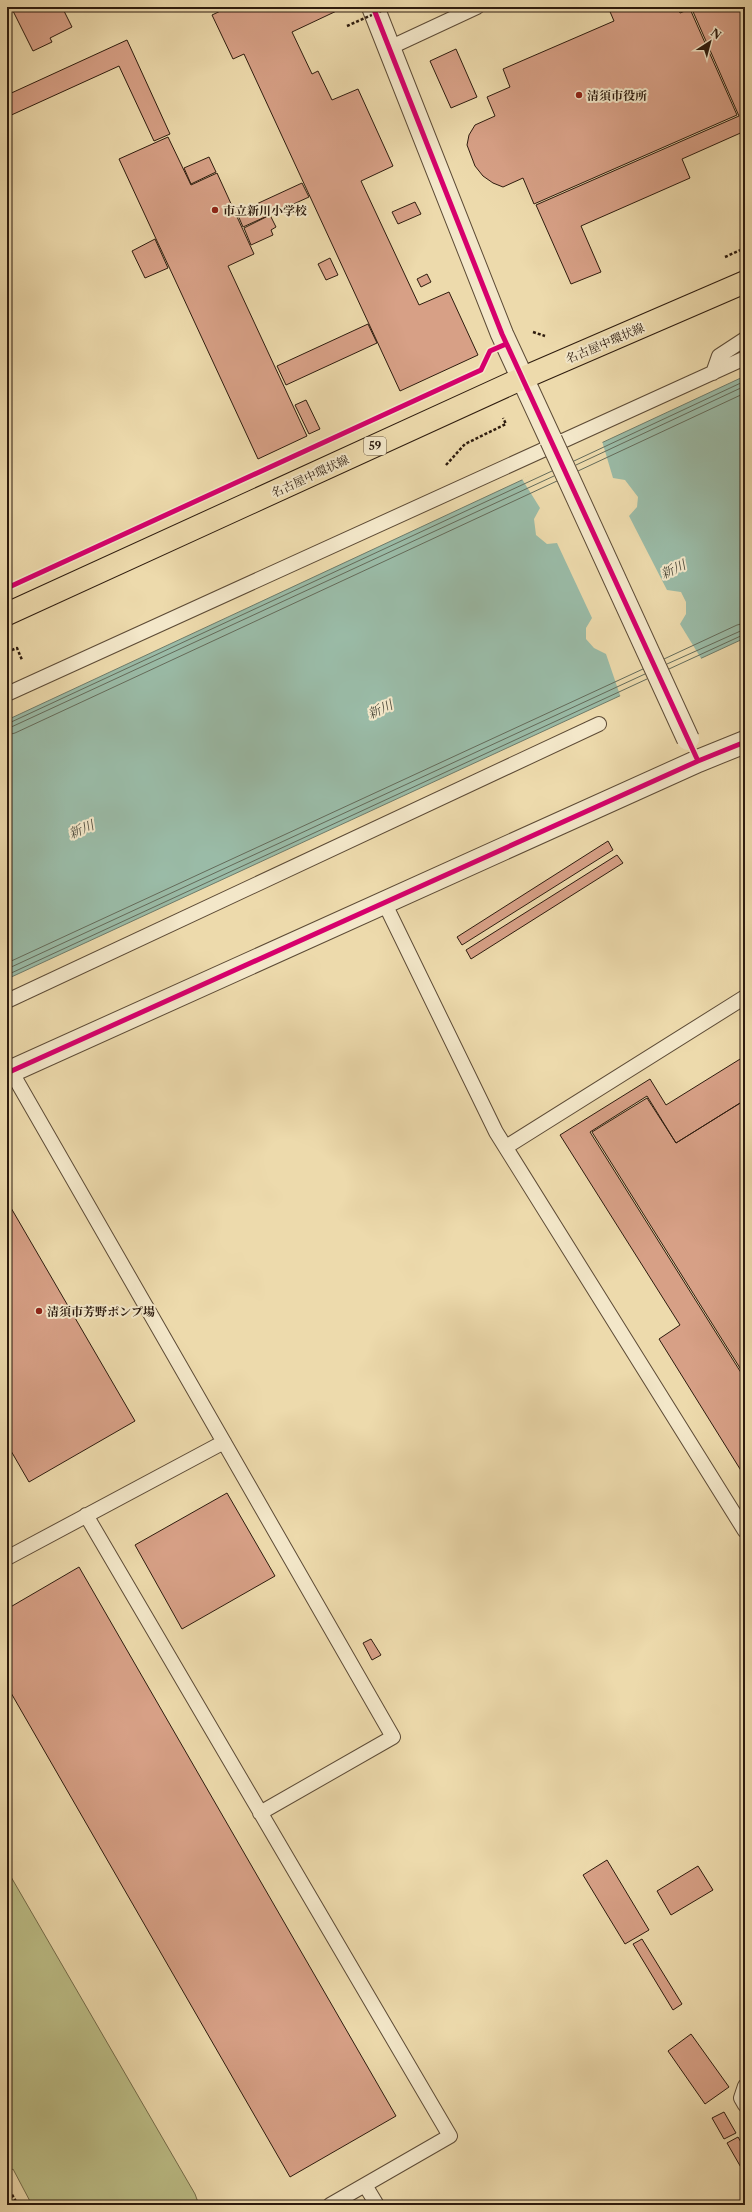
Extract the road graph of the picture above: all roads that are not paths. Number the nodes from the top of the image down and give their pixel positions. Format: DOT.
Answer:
graph roads {
  1 [pos="373,7"];
  2 [pos="477,7"];
  3 [pos="389,48"];
  4 [pos="745,282"];
  5 [pos="745,340"];
  6 [pos="745,358"];
  7 [pos="713,373"];
  8 [pos="523,378"];
  9 [pos="7,614"];
  10 [pos="7,694"];
  11 [pos="599,724"];
  12 [pos="745,742"];
  13 [pos="698,761"];
  14 [pos="384,902"];
  15 [pos="745,997"];
  16 [pos="7,1001"];
  17 [pos="9,1072"];
  18 [pos="506,1147"];
  19 [pos="224,1442"];
  20 [pos="86,1515"];
  21 [pos="745,1530"];
  22 [pos="9,1552"];
  23 [pos="260,1813"];
  24 [pos="745,2086"];
  25 [pos="745,2105"];
  26 [pos="365,2185"];
  27 [pos="330,2205"];
  28 [pos="377,2205"];
  1 -- 3 [label="street"];
  2 -- 3 [label="lane"];
  3 -- 8 [label="street"];
  4 -- 8 [label="main road, 名古屋中環状線 / 59"];
  5 -- 7 [label="lane"];
  6 -- 7 [label="lane"];
  7 -- 10 [label="lane"];
  8 -- 9 [label="main road, 名古屋中環状線 / 59"];
  8 -- 13 [label="street, bridge"];
  11 -- 16 [label="lane"];
  12 -- 13 [label="street"];
  13 -- 14 [label="street"];
  14 -- 17 [label="street"];
  14 -- 18 [label="lane"];
  15 -- 18 [label="lane"];
  17 -- 19 [label="lane"];
  18 -- 21 [label="lane"];
  19 -- 20 [label="lane"];
  19 -- 23 [label="lane"];
  20 -- 22 [label="lane"];
  20 -- 23 [label="lane"];
  23 -- 26 [label="lane"];
  24 -- 25 [label="lane"];
  26 -- 27 [label="lane"];
  26 -- 28 [label="lane"];
}
